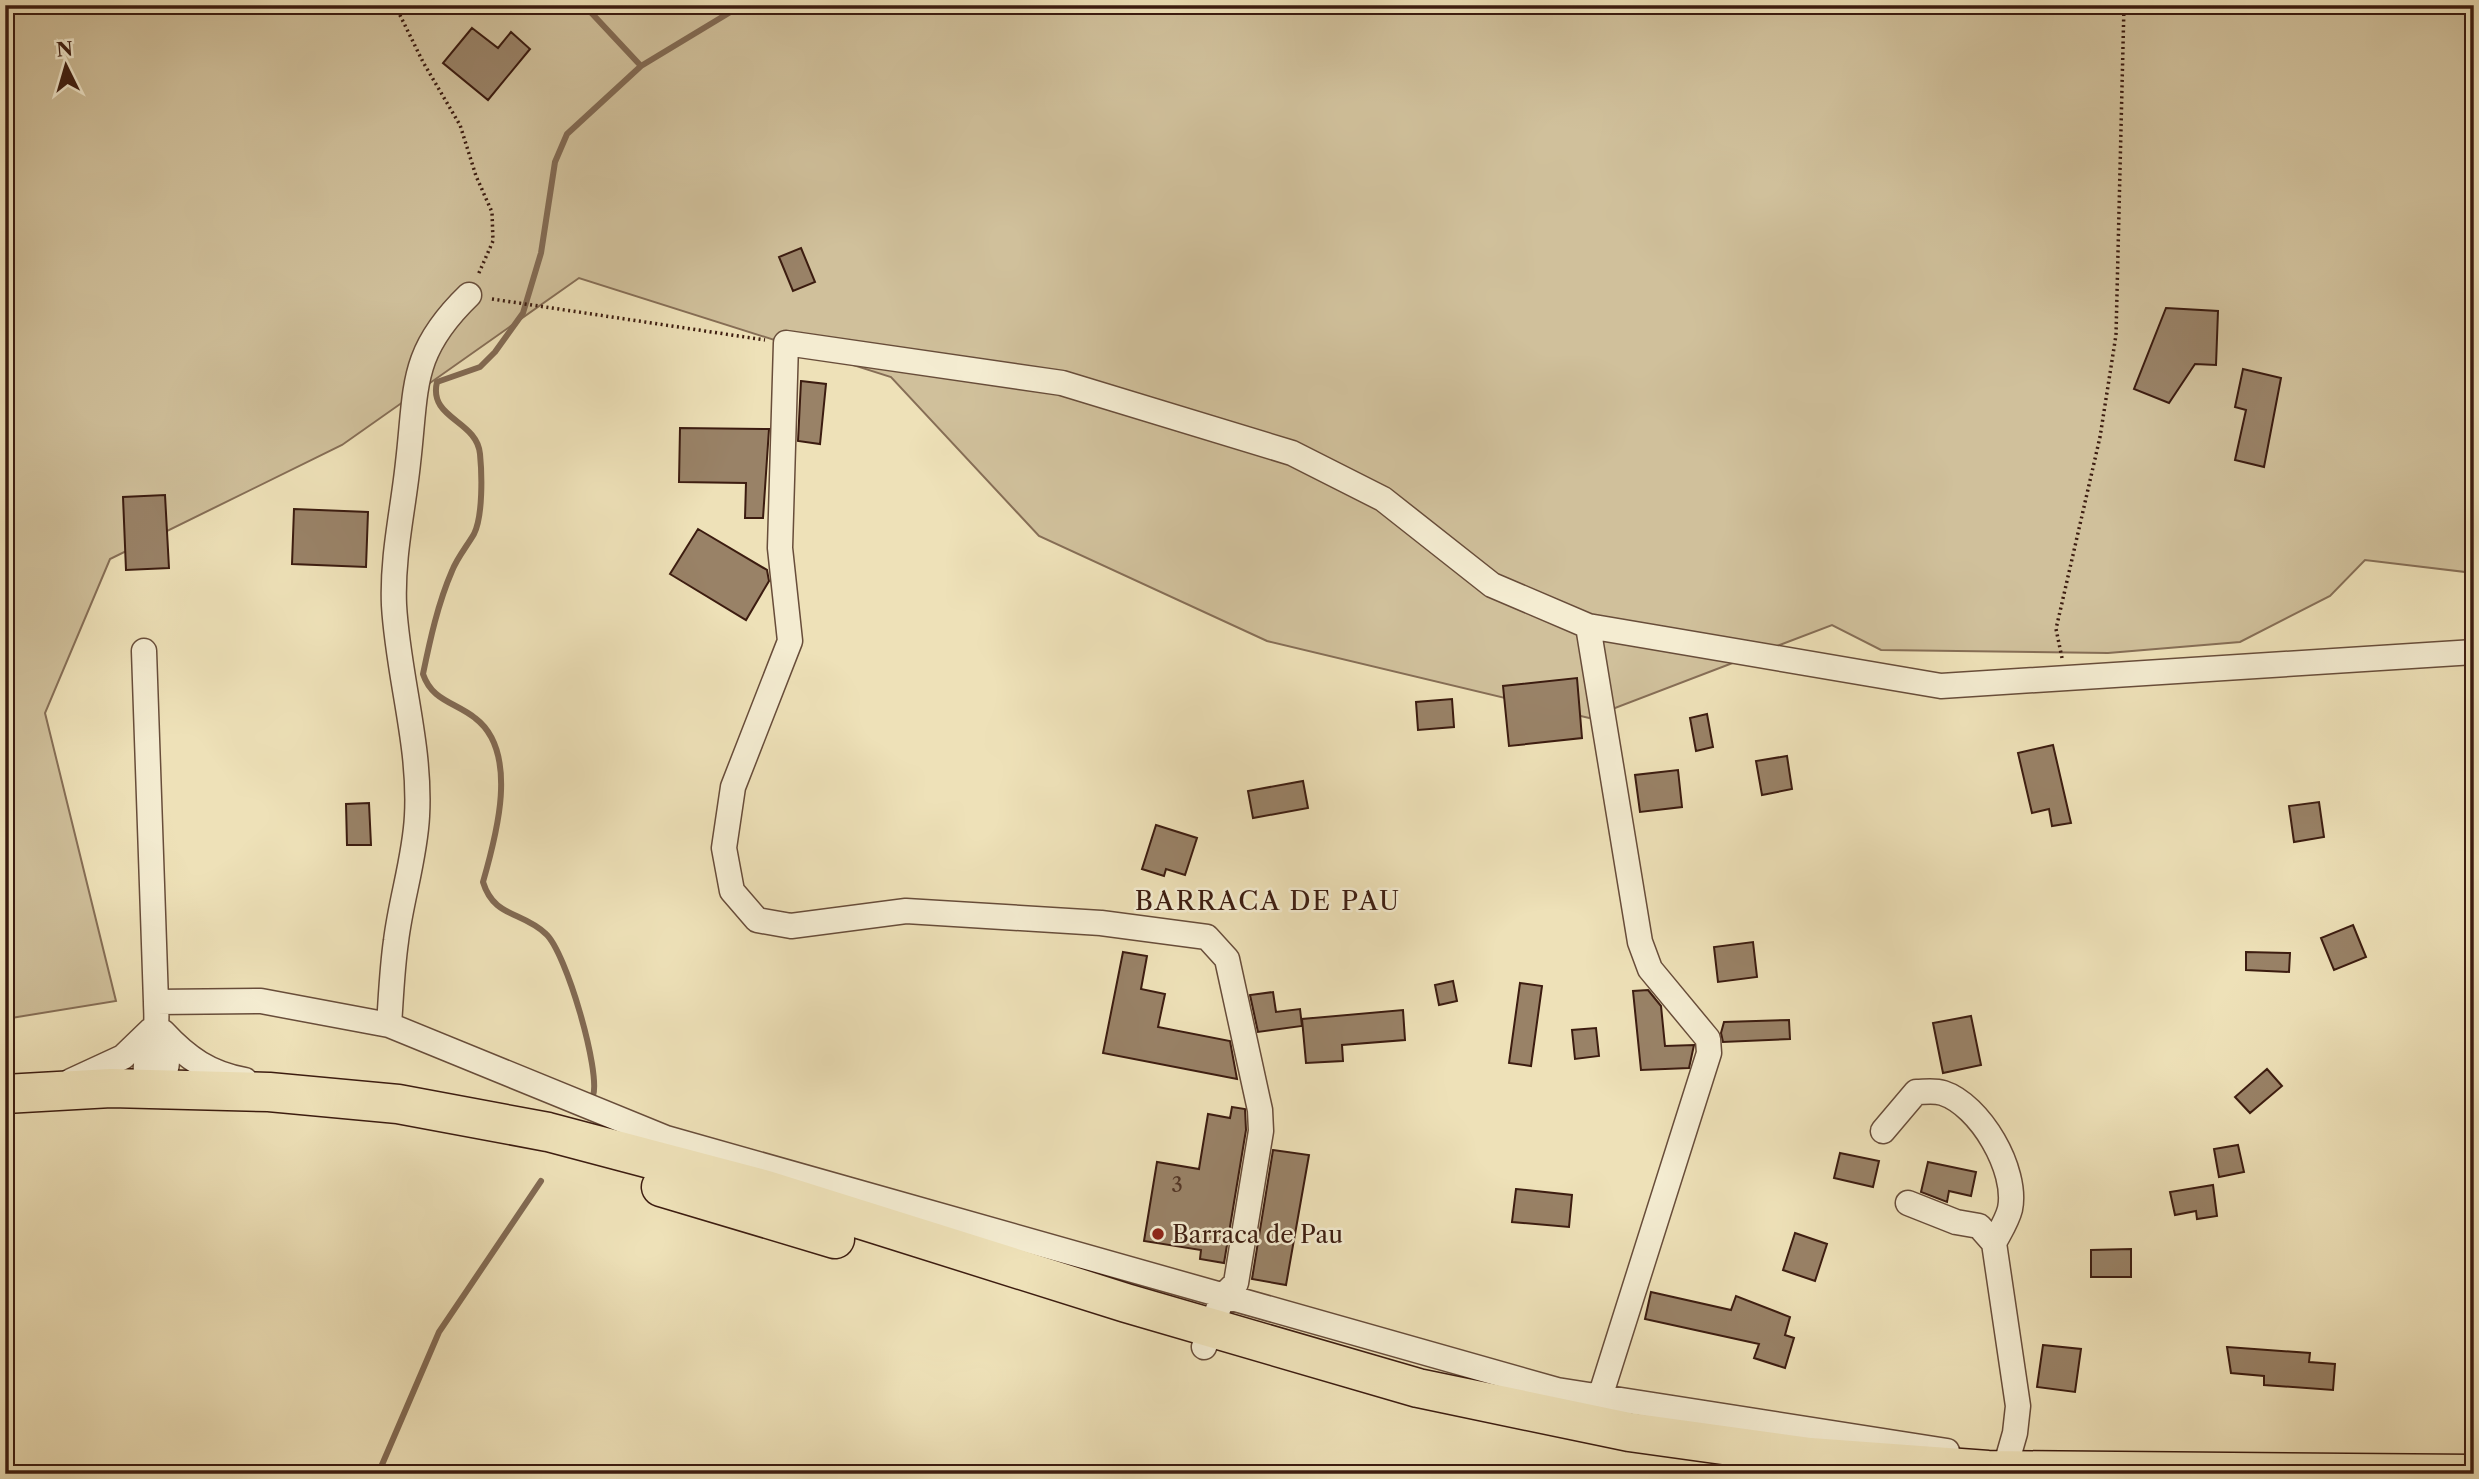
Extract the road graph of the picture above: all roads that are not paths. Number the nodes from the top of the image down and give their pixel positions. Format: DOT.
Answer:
graph roads {
  1 [pos="469,295"];
  2 [pos="1588,626"];
  3 [pos="144,651"];
  4 [pos="2474,652"];
  5 [pos="156,1013"];
  6 [pos="389,1025"];
  7 [pos="15,1097"];
  8 [pos="338,1098"];
  9 [pos="168,1099"];
  10 [pos="5,1115"];
  11 [pos="1883,1131"];
  12 [pos="1908,1202"];
  13 [pos="1994,1244"];
  14 [pos="1212,1323"];
  15 [pos="1600,1397"];
  16 [pos="2007,1461"];
  17 [pos="2079,1470"];
  18 [pos="2169,1472"];
  19 [pos="1816,1474"];
  20 [pos="2474,1474"];
  1 -- 6 [label="street"];
  2 -- 4 [label="street"];
  2 -- 14 [label="street"];
  2 -- 15 [label="street"];
  3 -- 5 [label="street"];
  5 -- 6 [label="street"];
  5 -- 7 [label="street"];
  5 -- 8 [label="street"];
  5 -- 9 [label="street"];
  6 -- 14 [label="street"];
  7 -- 9 [label="main road"];
  8 -- 9 [label="main road"];
  8 -- 14 [label="main road"];
  9 -- 10 [label="main road"];
  9 -- 14 [label="main road"];
  11 -- 13 [label="street"];
  12 -- 13 [label="street"];
  13 -- 16 [label="street"];
  14 -- 15 [label="street"];
  14 -- 17 [label="main road"];
  14 -- 19 [label="main road"];
  15 -- 16 [label="street"];
  16 -- 17 [label="street"];
  17 -- 18 [label="main road"];
  18 -- 20 [label="main road"];
}
